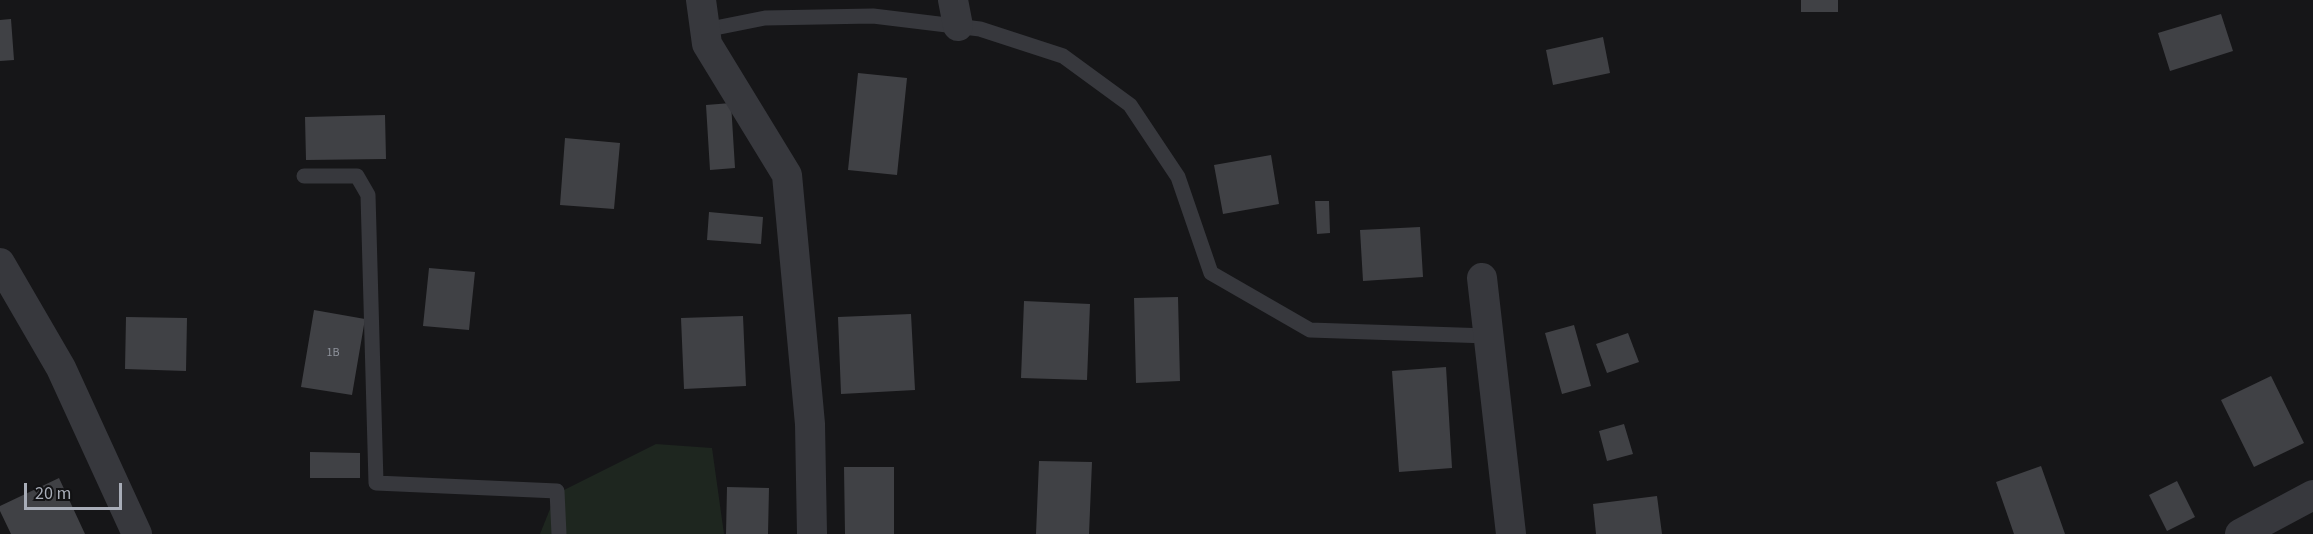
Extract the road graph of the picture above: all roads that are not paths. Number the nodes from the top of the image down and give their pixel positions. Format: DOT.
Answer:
graph roads {
  1 [pos="701,0"];
  2 [pos="955,13"];
  3 [pos="705,30"];
  4 [pos="304,176"];
  5 [pos="0,263"];
  6 [pos="1482,278"];
  7 [pos="1488,336"];
  8 [pos="2313,495"];
  9 [pos="137,534"];
  10 [pos="560,534"];
  11 [pos="812,534"];
  12 [pos="1511,534"];
  13 [pos="2240,534"];
  1 -- 3 [label="street"];
  2 -- 3 [label="lane"];
  2 -- 7 [label="lane"];
  3 -- 11 [label="street"];
  4 -- 10 [label="lane"];
  5 -- 9 [label="street"];
  6 -- 7 [label="street"];
  7 -- 12 [label="street"];
  8 -- 13 [label="street"];
}
